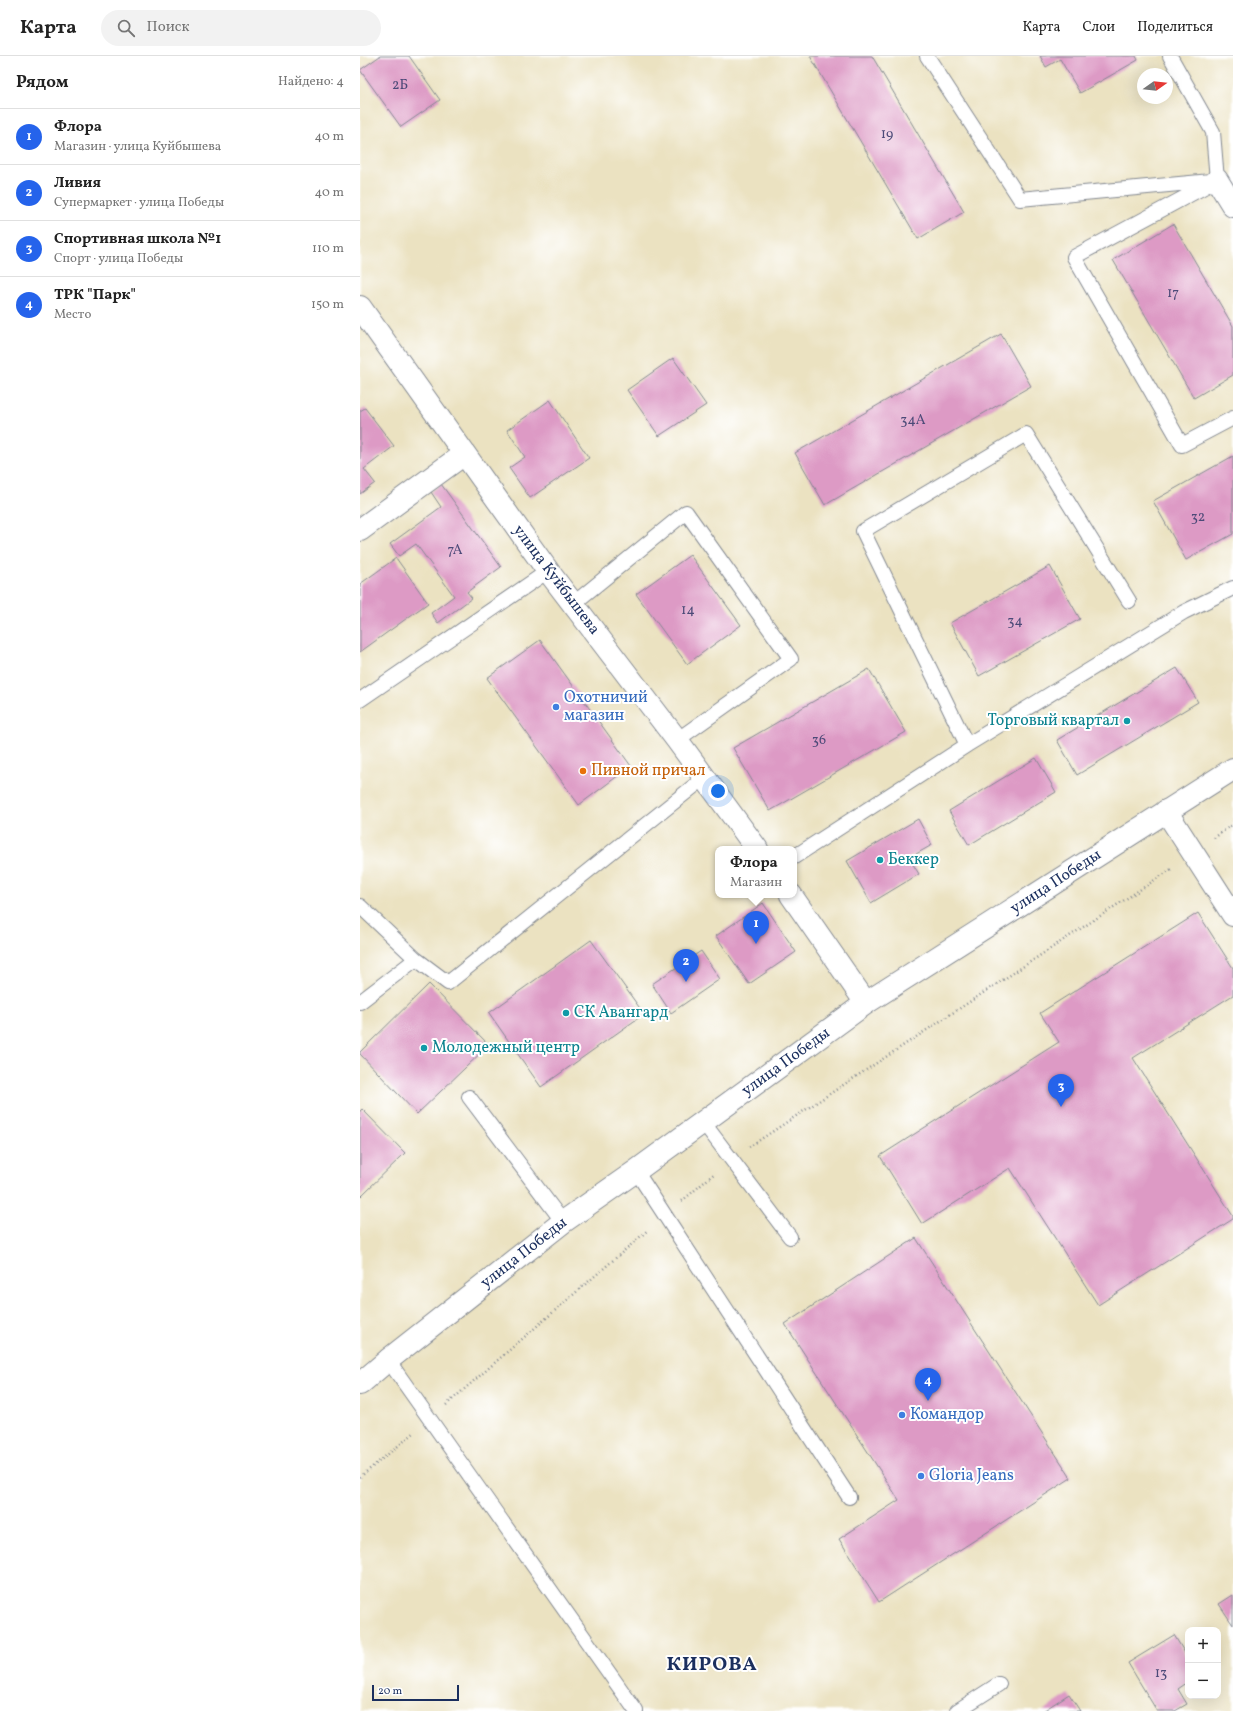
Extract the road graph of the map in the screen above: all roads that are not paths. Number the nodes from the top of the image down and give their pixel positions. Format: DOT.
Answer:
graph roads {
  1 [pos="927,56"];
  2 [pos="1170,56"];
  3 [pos="1217,180"];
  4 [pos="1233,206"];
  5 [pos="360,307"];
  6 [pos="1233,418"];
  7 [pos="464,454"];
  8 [pos="360,530"];
  9 [pos="548,571"];
  10 [pos="1233,588"];
  11 [pos="1129,601"];
  12 [pos="573,604"];
  13 [pos="360,700"];
  14 [pos="677,740"];
  15 [pos="967,746"];
  16 [pos="1233,769"];
  17 [pos="704,778"];
  18 [pos="1166,811"];
  19 [pos="755,846"];
  20 [pos="797,855"];
  21 [pos="793,898"];
  22 [pos="360,906"];
  23 [pos="1233,915"];
  24 [pos="416,959"];
  25 [pos="360,1002"];
  26 [pos="866,1003"];
  27 [pos="469,1097"];
  28 [pos="703,1122"];
  29 [pos="636,1171"];
  30 [pos="563,1222"];
  31 [pos="790,1237"];
  32 [pos="388,1360"];
  33 [pos="360,1384"];
  34 [pos="849,1497"];
  35 [pos="999,1684"];
  36 [pos="636,1711"];
  37 [pos="957,1711"];
  1 -- 3 [label="lane"];
  2 -- 3 [label="lane"];
  3 -- 4 [label="street"];
  3 -- 6 [label="lane"];
  5 -- 7 [label="street, улица Куйбышева"];
  7 -- 8 [label="street"];
  7 -- 9 [label="street, улица Куйбышева"];
  9 -- 12 [label="street, улица Куйбышева"];
  9 -- 13 [label="lane"];
  10 -- 15 [label="lane"];
  11 -- 15 [label="lane"];
  12 -- 14 [label="street, улица Куйбышева"];
  12 -- 14 [label="lane"];
  14 -- 17 [label="street, улица Куйбышева"];
  15 -- 20 [label="lane"];
  16 -- 18 [label="street, улица Победы"];
  17 -- 19 [label="street, улица Куйбышева"];
  17 -- 24 [label="lane"];
  18 -- 23 [label="street"];
  18 -- 26 [label="street, улица Победы"];
  21 -- 26 [label="street"];
  22 -- 24 [label="lane"];
  24 -- 25 [label="lane"];
  26 -- 28 [label="street, улица Победы"];
  27 -- 30 [label="lane"];
  28 -- 29 [label="street, улица Победы"];
  28 -- 31 [label="lane"];
  29 -- 30 [label="street, улица Победы"];
  29 -- 34 [label="lane"];
  30 -- 32 [label="street, улица Победы"];
  32 -- 33 [label="street, улица Победы"];
  32 -- 36 [label="lane"];
  35 -- 37 [label="lane"];
}
